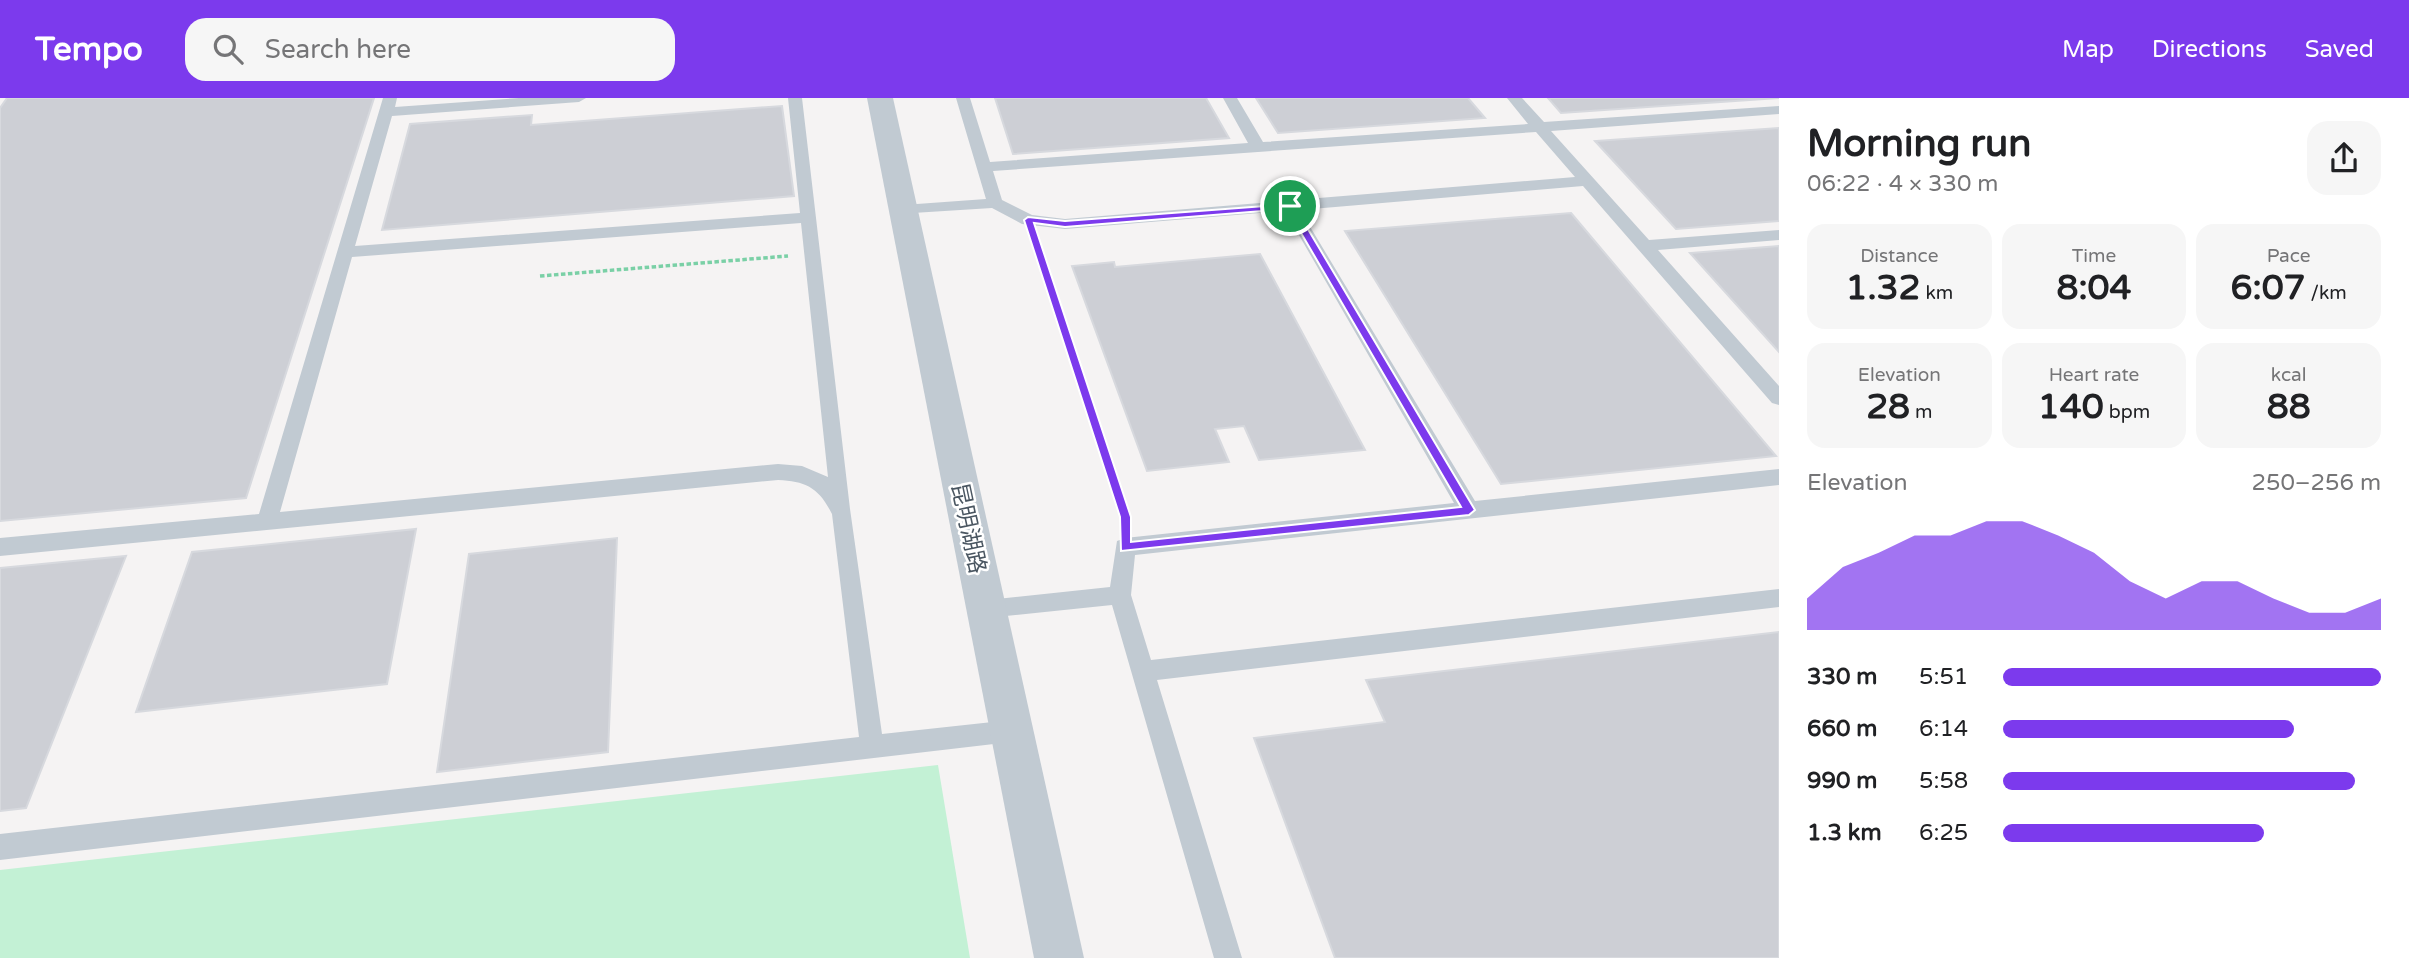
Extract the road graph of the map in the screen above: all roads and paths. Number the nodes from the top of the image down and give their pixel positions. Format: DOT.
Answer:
graph roads {
  1 [pos="579,98"];
  2 [pos="795,98"];
  3 [pos="880,98"];
  4 [pos="963,98"];
  5 [pos="1230,98"];
  6 [pos="1514,98"];
  7 [pos="388,105"];
  8 [pos="1779,110"];
  9 [pos="1539,127"];
  10 [pos="1258,148"];
  11 [pos="984,167"];
  12 [pos="1586,181"];
  13 [pos="995,203"];
  14 [pos="1290,206"];
  15 [pos="903,210"];
  16 [pos="808,216"];
  17 [pos="1028,220"];
  18 [pos="1779,235"];
  19 [pos="1643,246"];
  20 [pos="345,253"];
  21 [pos="813,254"];
  22 [pos="540,276"];
  23 [pos="1779,398"];
  24 [pos="1779,477"];
  25 [pos="1469,510"];
  26 [pos="842,514"];
  27 [pos="267,522"];
  28 [pos="0,547"];
  29 [pos="1125,547"];
  30 [pos="1119,595"];
  31 [pos="1779,598"];
  32 [pos="986,608"];
  33 [pos="1143,671"];
  34 [pos="1011,731"];
  35 [pos="872,747"];
  36 [pos="0,847"];
  37 [pos="1059,958"];
  38 [pos="1228,958"];
  1 -- 7 [label="lane"];
  2 -- 16 [label="lane"];
  3 -- 15 [label="street, 昆明湖路"];
  4 -- 11 [label="lane"];
  5 -- 10 [label="lane"];
  6 -- 9 [label="lane"];
  7 -- 20 [label="lane"];
  8 -- 9 [label="lane"];
  9 -- 10 [label="lane"];
  9 -- 12 [label="lane"];
  10 -- 11 [label="lane"];
  11 -- 13 [label="lane"];
  12 -- 14 [label="lane"];
  12 -- 19 [label="lane"];
  13 -- 15 [label="lane"];
  13 -- 17 [label="lane"];
  14 -- 17 [label="lane"];
  14 -- 25 [label="lane"];
  15 -- 32 [label="street, 昆明湖路"];
  16 -- 20 [label="lane"];
  16 -- 21 [label="lane"];
  17 -- 29 [label="path"];
  18 -- 19 [label="lane"];
  19 -- 23 [label="lane"];
  20 -- 27 [label="lane"];
  21 -- 22 [label="path"];
  21 -- 26 [label="lane"];
  24 -- 25 [label="lane"];
  25 -- 29 [label="lane"];
  26 -- 27 [label="lane"];
  26 -- 35 [label="lane"];
  27 -- 28 [label="lane"];
  29 -- 30 [label="lane"];
  30 -- 32 [label="lane"];
  30 -- 33 [label="lane"];
  31 -- 33 [label="lane"];
  32 -- 34 [label="street, 昆明湖路"];
  33 -- 38 [label="lane"];
  34 -- 35 [label="lane"];
  34 -- 37 [label="street, 昆明湖路"];
  35 -- 36 [label="lane"];
}
